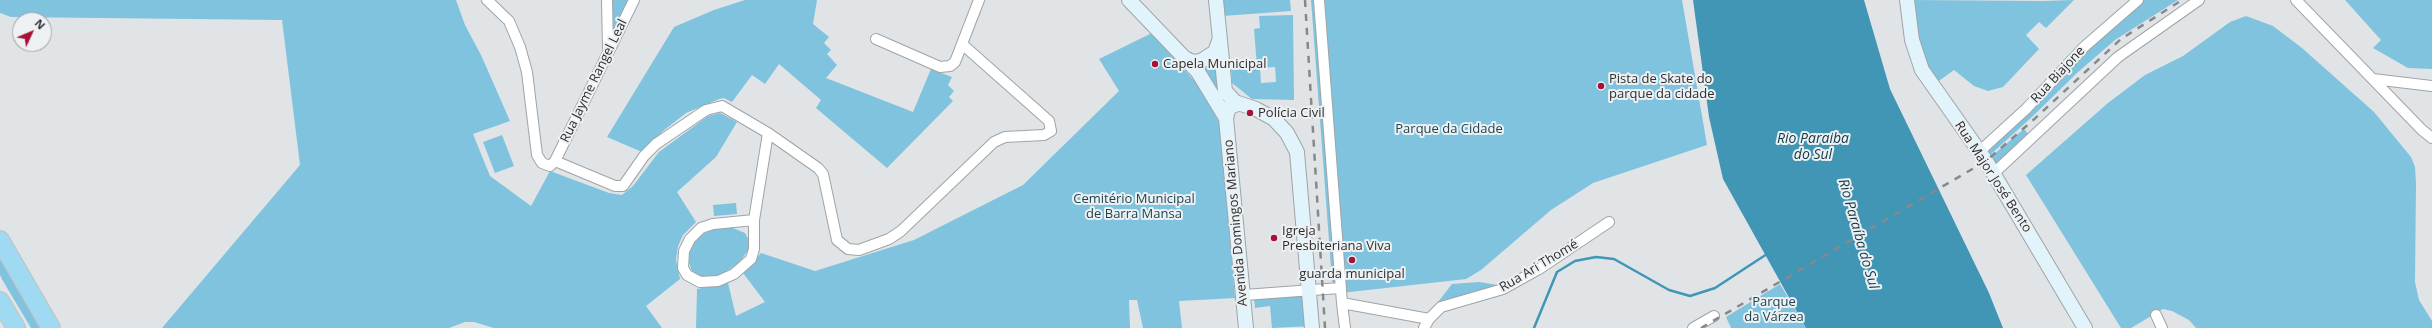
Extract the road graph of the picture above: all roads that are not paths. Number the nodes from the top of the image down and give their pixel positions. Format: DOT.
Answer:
graph roads {
  1 [pos="487,0"];
  2 [pos="607,0"];
  3 [pos="634,0"];
  4 [pos="979,0"];
  5 [pos="1129,0"];
  6 [pos="1216,0"];
  7 [pos="1319,0"];
  8 [pos="1907,0"];
  9 [pos="2138,0"];
  10 [pos="2199,0"];
  11 [pos="2296,0"];
  12 [pos="876,38"];
  13 [pos="962,44"];
  14 [pos="1219,45"];
  15 [pos="608,50"];
  16 [pos="1183,56"];
  17 [pos="2373,79"];
  18 [pos="2432,86"];
  19 [pos="1238,104"];
  20 [pos="1226,118"];
  21 [pos="768,133"];
  22 [pos="2432,138"];
  23 [pos="1980,151"];
  24 [pos="555,161"];
  25 [pos="1994,174"];
  26 [pos="754,220"];
  27 [pos="1610,222"];
  28 [pos="0,240"];
  29 [pos="1340,288"];
  30 [pos="1307,291"];
  31 [pos="1244,295"];
  32 [pos="0,301"];
  33 [pos="1342,303"];
  34 [pos="2156,315"];
  35 [pos="1714,316"];
  36 [pos="0,324"];
  37 [pos="1427,324"];
  38 [pos="2,328"];
  39 [pos="16,328"];
  40 [pos="51,328"];
  41 [pos="1246,328"];
  42 [pos="1312,328"];
  43 [pos="1345,328"];
  44 [pos="1694,328"];
  45 [pos="2085,328"];
  46 [pos="2162,328"];
  1 -- 24 [label="street"];
  2 -- 15 [label="street"];
  3 -- 15 [label="street, Rua Jayme Rangel Leal"];
  4 -- 13 [label="street"];
  5 -- 16 [label="main road"];
  6 -- 14 [label="main road"];
  7 -- 29 [label="street"];
  8 -- 23 [label="main road, Rua Major José Bento"];
  9 -- 23 [label="street, Rua Biajone"];
  10 -- 25 [label="street"];
  11 -- 17 [label="street"];
  12 -- 13 [label="street"];
  13 -- 21 [label="street"];
  14 -- 16 [label="main road"];
  14 -- 19 [label="main road"];
  15 -- 24 [label="street, Rua Jayme Rangel Leal"];
  16 -- 20 [label="main road"];
  17 -- 18 [label="street"];
  17 -- 22 [label="street"];
  19 -- 20 [label="main road"];
  19 -- 30 [label="main road"];
  20 -- 31 [label="main road, Avenida Domingos Mariano"];
  21 -- 24 [label="street"];
  21 -- 26 [label="street"];
  23 -- 25 [label="main road, Rua Major José Bento"];
  25 -- 45 [label="main road, Rua Major José Bento"];
  26 -- 26 [label="street"];
  27 -- 37 [label="street, Rua Ari Thomé"];
  28 -- 40 [label="highway"];
  29 -- 30 [label="street"];
  29 -- 33 [label="street"];
  30 -- 31 [label="street"];
  30 -- 42 [label="main road"];
  31 -- 41 [label="main road, Avenida Domingos Mariano"];
  32 -- 39 [label="highway"];
  33 -- 37 [label="street, Rua Ari Thomé"];
  33 -- 43 [label="street"];
  34 -- 46 [label="street"];
  35 -- 44 [label="street"];
  36 -- 38 [label="highway"];
}
